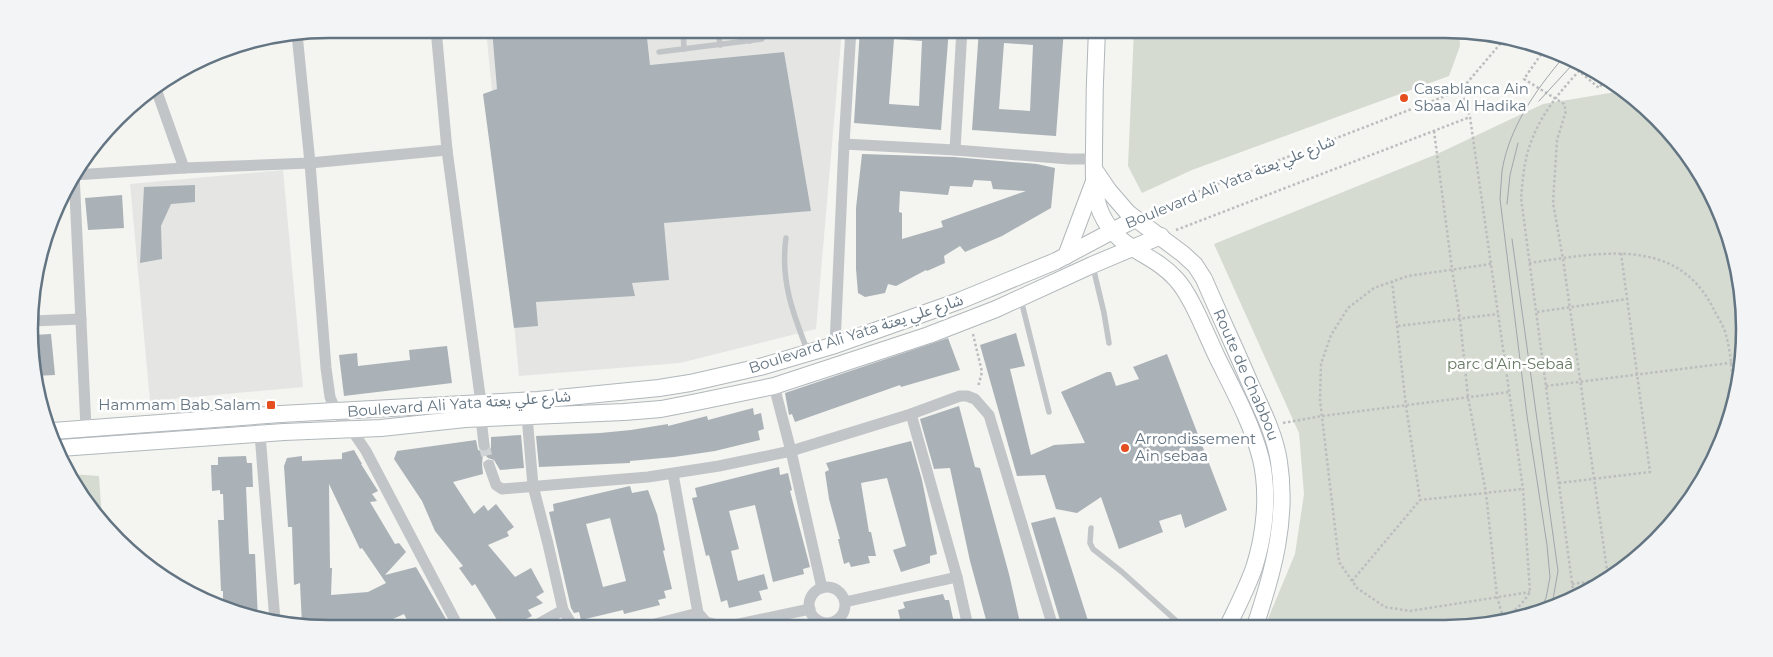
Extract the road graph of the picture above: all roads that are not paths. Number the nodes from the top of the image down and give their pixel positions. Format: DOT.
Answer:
graph roads {
  1 [pos="437,38"];
  2 [pos="683,38"];
  3 [pos="719,38"];
  4 [pos="750,38"];
  5 [pos="762,38"];
  6 [pos="850,38"];
  7 [pos="961,38"];
  8 [pos="1097,38"];
  9 [pos="297,39"];
  10 [pos="750,41"];
  11 [pos="720,44"];
  12 [pos="684,49"];
  13 [pos="659,52"];
  14 [pos="158,93"];
  15 [pos="844,144"];
  16 [pos="447,150"];
  17 [pos="955,150"];
  18 [pos="310,163"];
  19 [pos="184,168"];
  20 [pos="1094,171"];
  21 [pos="83,174"];
  22 [pos="75,186"];
  23 [pos="1136,220"];
  24 [pos="1112,232"];
  25 [pos="1161,236"];
  26 [pos="786,238"];
  27 [pos="1131,248"];
  28 [pos="1066,256"];
  29 [pos="1092,265"];
  30 [pos="1020,298"];
  31 [pos="81,319"];
  32 [pos="38,321"];
  33 [pos="835,344"];
  34 [pos="1109,344"];
  35 [pos="808,352"];
  36 [pos="774,386"];
  37 [pos="481,411"];
  38 [pos="336,412"];
  39 [pos="1050,412"];
  40 [pos="911,414"];
  41 [pos="527,416"];
  42 [pos="86,428"];
  43 [pos="352,429"];
  44 [pos="56,431"];
  45 [pos="260,434"];
  46 [pos="484,445"];
  47 [pos="64,448"];
  48 [pos="791,451"];
  49 [pos="489,464"];
  50 [pos="672,474"];
  51 [pos="533,486"];
  52 [pos="1091,528"];
  53 [pos="957,577"];
  54 [pos="822,588"];
  55 [pos="845,602"];
  56 [pos="810,609"];
  57 [pos="563,610"];
  58 [pos="698,613"];
  59 [pos="274,614"];
  60 [pos="456,620"];
  61 [pos="545,620"];
  62 [pos="569,620"];
  63 [pos="670,620"];
  64 [pos="704,620"];
  65 [pos="758,620"];
  66 [pos="819,620"];
  67 [pos="837,620"];
  68 [pos="966,620"];
  69 [pos="1051,620"];
  70 [pos="1175,620"];
  71 [pos="1231,620"];
  72 [pos="1257,620"];
  1 -- 16 [label="street"];
  2 -- 12 [label="lane"];
  3 -- 11 [label="lane"];
  4 -- 10 [label="lane"];
  5 -- 10 [label="lane"];
  6 -- 15 [label="street"];
  7 -- 17 [label="street"];
  8 -- 20 [label="street"];
  9 -- 18 [label="street"];
  10 -- 11 [label="lane"];
  11 -- 12 [label="lane"];
  12 -- 13 [label="lane"];
  14 -- 19 [label="street"];
  15 -- 17 [label="street"];
  15 -- 33 [label="street"];
  16 -- 18 [label="street"];
  16 -- 37 [label="street"];
  17 -- 20 [label="street"];
  18 -- 19 [label="street"];
  18 -- 38 [label="street"];
  19 -- 21 [label="street"];
  20 -- 23 [label="street, Route de Chabbou"];
  20 -- 24 [label="street"];
  20 -- 28 [label="street"];
  22 -- 31 [label="street"];
  23 -- 24 [label="street, Boulevard Ali Yata شارع علي يعتة"];
  23 -- 25 [label="street, Route de Chabbou"];
  24 -- 27 [label="street, Route de Chabbou"];
  24 -- 28 [label="street, Boulevard Ali Yata شارع علي يعتة"];
  25 -- 27 [label="street, Boulevard Ali Yata شارع علي يعتة"];
  25 -- 72 [label="street, Route de Chabbou"];
  26 -- 35 [label="lane"];
  27 -- 29 [label="street, Boulevard Ali Yata شارع علي يعتة"];
  27 -- 71 [label="street, Route de Chabbou"];
  28 -- 33 [label="street, Boulevard Ali Yata شارع علي يعتة"];
  29 -- 30 [label="street, Boulevard Ali Yata شارع علي يعتة"];
  29 -- 34 [label="lane"];
  30 -- 36 [label="street, Boulevard Ali Yata شارع علي يعتة"];
  30 -- 39 [label="lane"];
  31 -- 32 [label="street"];
  31 -- 42 [label="street"];
  33 -- 35 [label="street, Boulevard Ali Yata شارع علي يعتة"];
  35 -- 37 [label="street, Boulevard Ali Yata شارع علي يعتة"];
  36 -- 41 [label="street, Boulevard Ali Yata شارع علي يعتة"];
  36 -- 48 [label="street"];
  37 -- 38 [label="street, Boulevard Ali Yata شارع علي يعتة"];
  37 -- 41 [label="street, Boulevard Ali Yata شارع علي يعتة"];
  37 -- 43 [label="street, Boulevard Ali Yata شارع علي يعتة"];
  37 -- 46 [label="street"];
  38 -- 42 [label="street, Boulevard Ali Yata شارع علي يعتة"];
  38 -- 43 [label="street"];
  40 -- 48 [label="street"];
  40 -- 53 [label="street"];
  40 -- 69 [label="street"];
  41 -- 51 [label="street"];
  42 -- 44 [label="street, Boulevard Ali Yata شارع علي يعتة"];
  43 -- 45 [label="street, Boulevard Ali Yata شارع علي يعتة"];
  43 -- 60 [label="street"];
  45 -- 47 [label="street, Boulevard Ali Yata شارع علي يعتة"];
  45 -- 59 [label="street"];
  48 -- 50 [label="street"];
  48 -- 54 [label="street"];
  49 -- 51 [label="street"];
  50 -- 51 [label="street"];
  50 -- 58 [label="street"];
  51 -- 57 [label="street"];
  52 -- 70 [label="lane"];
  53 -- 55 [label="street"];
  53 -- 68 [label="street"];
  54 -- 55 [label="street"];
  54 -- 56 [label="street"];
  55 -- 67 [label="street"];
  56 -- 65 [label="street"];
  56 -- 66 [label="street"];
  57 -- 61 [label="street"];
  57 -- 62 [label="street"];
  58 -- 63 [label="street"];
  58 -- 64 [label="street"];
}
